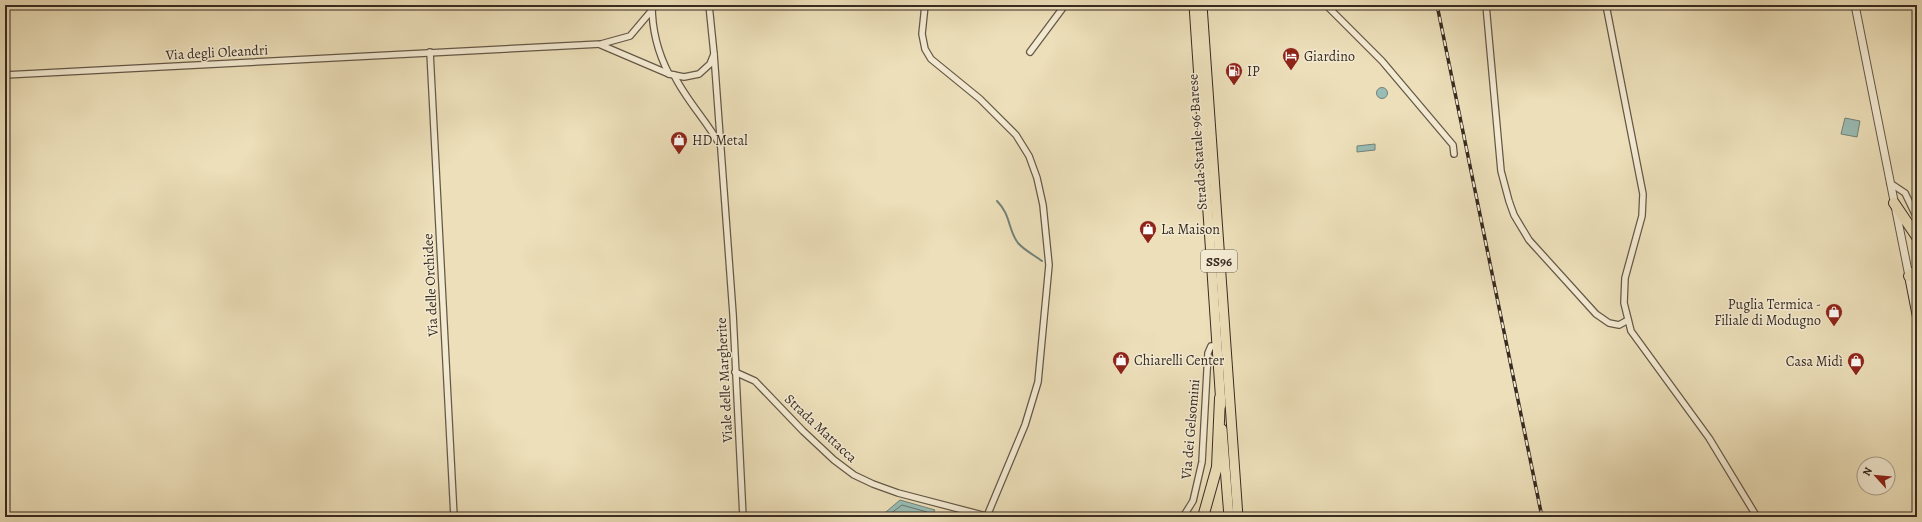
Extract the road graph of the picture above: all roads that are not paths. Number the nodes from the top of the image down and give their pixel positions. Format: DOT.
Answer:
graph roads {
  1 [pos="709,5"];
  2 [pos="925,5"];
  3 [pos="1065,5"];
  4 [pos="1194,5"];
  5 [pos="1202,5"];
  6 [pos="1326,5"];
  7 [pos="1486,5"];
  8 [pos="1606,5"];
  9 [pos="1855,5"];
  10 [pos="652,7"];
  11 [pos="601,44"];
  12 [pos="430,52"];
  13 [pos="1030,52"];
  14 [pos="714,54"];
  15 [pos="671,74"];
  16 [pos="5,75"];
  17 [pos="721,147"];
  18 [pos="1454,154"];
  19 [pos="1890,183"];
  20 [pos="1894,203"];
  21 [pos="1917,218"];
  22 [pos="1917,237"];
  23 [pos="1913,277"];
  24 [pos="1917,317"];
  25 [pos="1628,320"];
  26 [pos="1217,346"];
  27 [pos="735,372"];
  28 [pos="1220,398"];
  29 [pos="989,516"];
  30 [pos="454,517"];
  31 [pos="743,517"];
  32 [pos="1182,517"];
  33 [pos="1204,517"];
  34 [pos="1229,517"];
  35 [pos="1238,517"];
  36 [pos="1758,517"];
  1 -- 14 [label="street, Viale delle Margherite"];
  2 -- 29 [label="street"];
  3 -- 13 [label="street"];
  4 -- 26 [label="main road, Strada Statale 96 Barese / SS96"];
  5 -- 35 [label="main road, Strada Statale 96 Barese / SS96"];
  6 -- 18 [label="street"];
  7 -- 25 [label="street"];
  8 -- 25 [label="street"];
  9 -- 19 [label="street"];
  10 -- 11 [label="street"];
  10 -- 15 [label="street"];
  11 -- 12 [label="street, Via degli Oleandri"];
  11 -- 15 [label="street"];
  12 -- 16 [label="street, Via degli Oleandri"];
  12 -- 30 [label="street, Via delle Orchidee"];
  14 -- 15 [label="street"];
  14 -- 17 [label="street, Viale delle Margherite"];
  15 -- 17 [label="street"];
  17 -- 27 [label="street, Viale delle Margherite"];
  19 -- 20 [label="street"];
  19 -- 21 [label="street"];
  20 -- 22 [label="highway"];
  20 -- 23 [label="street"];
  23 -- 24 [label="main road"];
  25 -- 36 [label="street"];
  26 -- 28 [label="main road, Strada Statale 96 Barese / SS96"];
  26 -- 32 [label="street, Via dei Gelsomini"];
  27 -- 29 [label="street, Strada Mattacca"];
  27 -- 31 [label="street, Viale delle Margherite"];
  28 -- 33 [label="highway"];
  28 -- 34 [label="main road, Strada Statale 96 Barese / SS96"];
}
